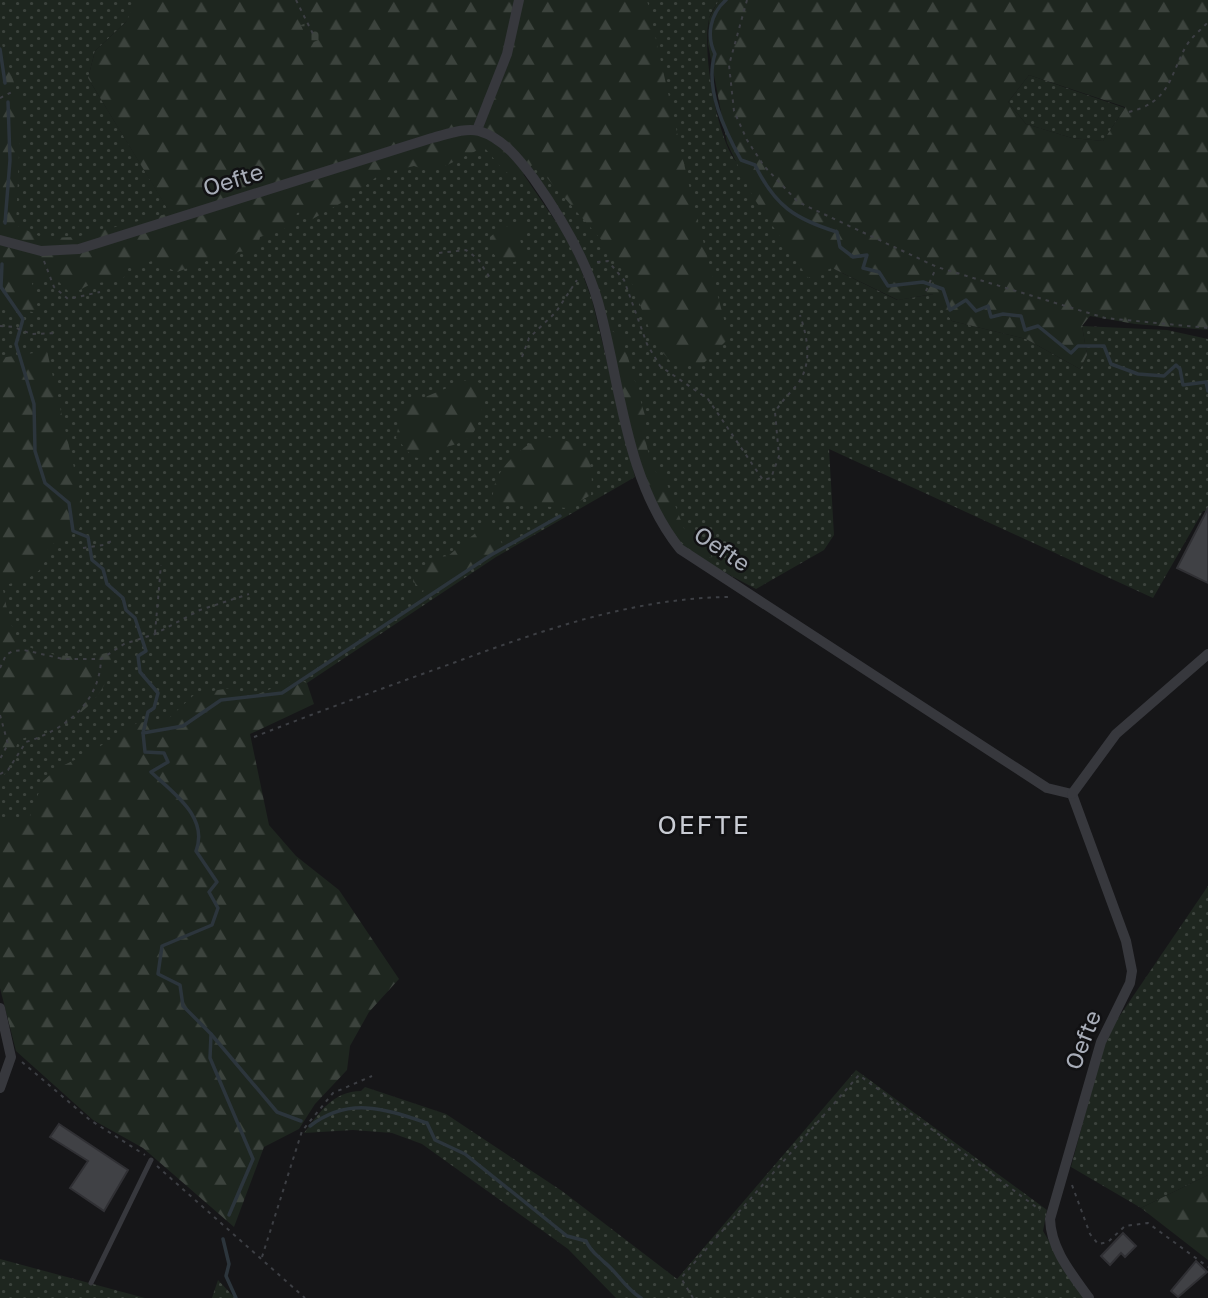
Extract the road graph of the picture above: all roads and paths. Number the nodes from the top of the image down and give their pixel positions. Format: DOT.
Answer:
graph roads {
  1 [pos="296,0"];
  2 [pos="519,0"];
  3 [pos="747,0"];
  4 [pos="1208,22"];
  5 [pos="313,34"];
  6 [pos="14,91"];
  7 [pos="0,98"];
  8 [pos="1129,112"];
  9 [pos="477,130"];
  10 [pos="0,240"];
  11 [pos="41,251"];
  12 [pos="439,253"];
  13 [pos="937,267"];
  14 [pos="586,269"];
  15 [pos="490,278"];
  16 [pos="926,291"];
  17 [pos="100,292"];
  18 [pos="800,316"];
  19 [pos="0,326"];
  20 [pos="1208,328"];
  21 [pos="58,333"];
  22 [pos="522,357"];
  23 [pos="115,539"];
  24 [pos="85,548"];
  25 [pos="160,565"];
  26 [pos="249,594"];
  27 [pos="731,597"];
  28 [pos="155,634"];
  29 [pos="1208,654"];
  30 [pos="101,659"];
  31 [pos="0,668"];
  32 [pos="0,715"];
  33 [pos="254,737"];
  34 [pos="0,759"];
  35 [pos="0,774"];
  36 [pos="1072,794"];
  37 [pos="0,1008"];
  38 [pos="11,1057"];
  39 [pos="372,1076"];
  40 [pos="0,1088"];
  41 [pos="151,1160"];
  42 [pos="1065,1168"];
  43 [pos="1041,1220"];
  44 [pos="261,1258"];
  45 [pos="1208,1267"];
  46 [pos="91,1283"];
  47 [pos="305,1298"];
  48 [pos="693,1298"];
  49 [pos="1089,1298"];
  1 -- 5 [label="path"];
  2 -- 9 [label="street"];
  3 -- 13 [label="path"];
  4 -- 8 [label="path"];
  6 -- 7 [label="path"];
  9 -- 11 [label="street, Oefte"];
  9 -- 14 [label="street, Oefte"];
  10 -- 11 [label="street, Oefte"];
  11 -- 17 [label="path"];
  12 -- 15 [label="path"];
  13 -- 16 [label="path"];
  13 -- 20 [label="path"];
  14 -- 18 [label="path"];
  14 -- 22 [label="path"];
  14 -- 36 [label="street, Oefte"];
  19 -- 21 [label="path"];
  23 -- 24 [label="path"];
  25 -- 28 [label="path"];
  26 -- 28 [label="path"];
  27 -- 33 [label="path"];
  28 -- 30 [label="path"];
  29 -- 36 [label="street"];
  30 -- 31 [label="path"];
  30 -- 35 [label="path"];
  32 -- 34 [label="path"];
  36 -- 42 [label="street, Oefte"];
  37 -- 38 [label="street"];
  38 -- 40 [label="street"];
  38 -- 41 [label="path"];
  39 -- 44 [label="path"];
  41 -- 44 [label="path"];
  41 -- 46 [label="lane"];
  42 -- 45 [label="path"];
  42 -- 49 [label="street, Oefte"];
  43 -- 48 [label="path"];
  44 -- 47 [label="path"];
}
